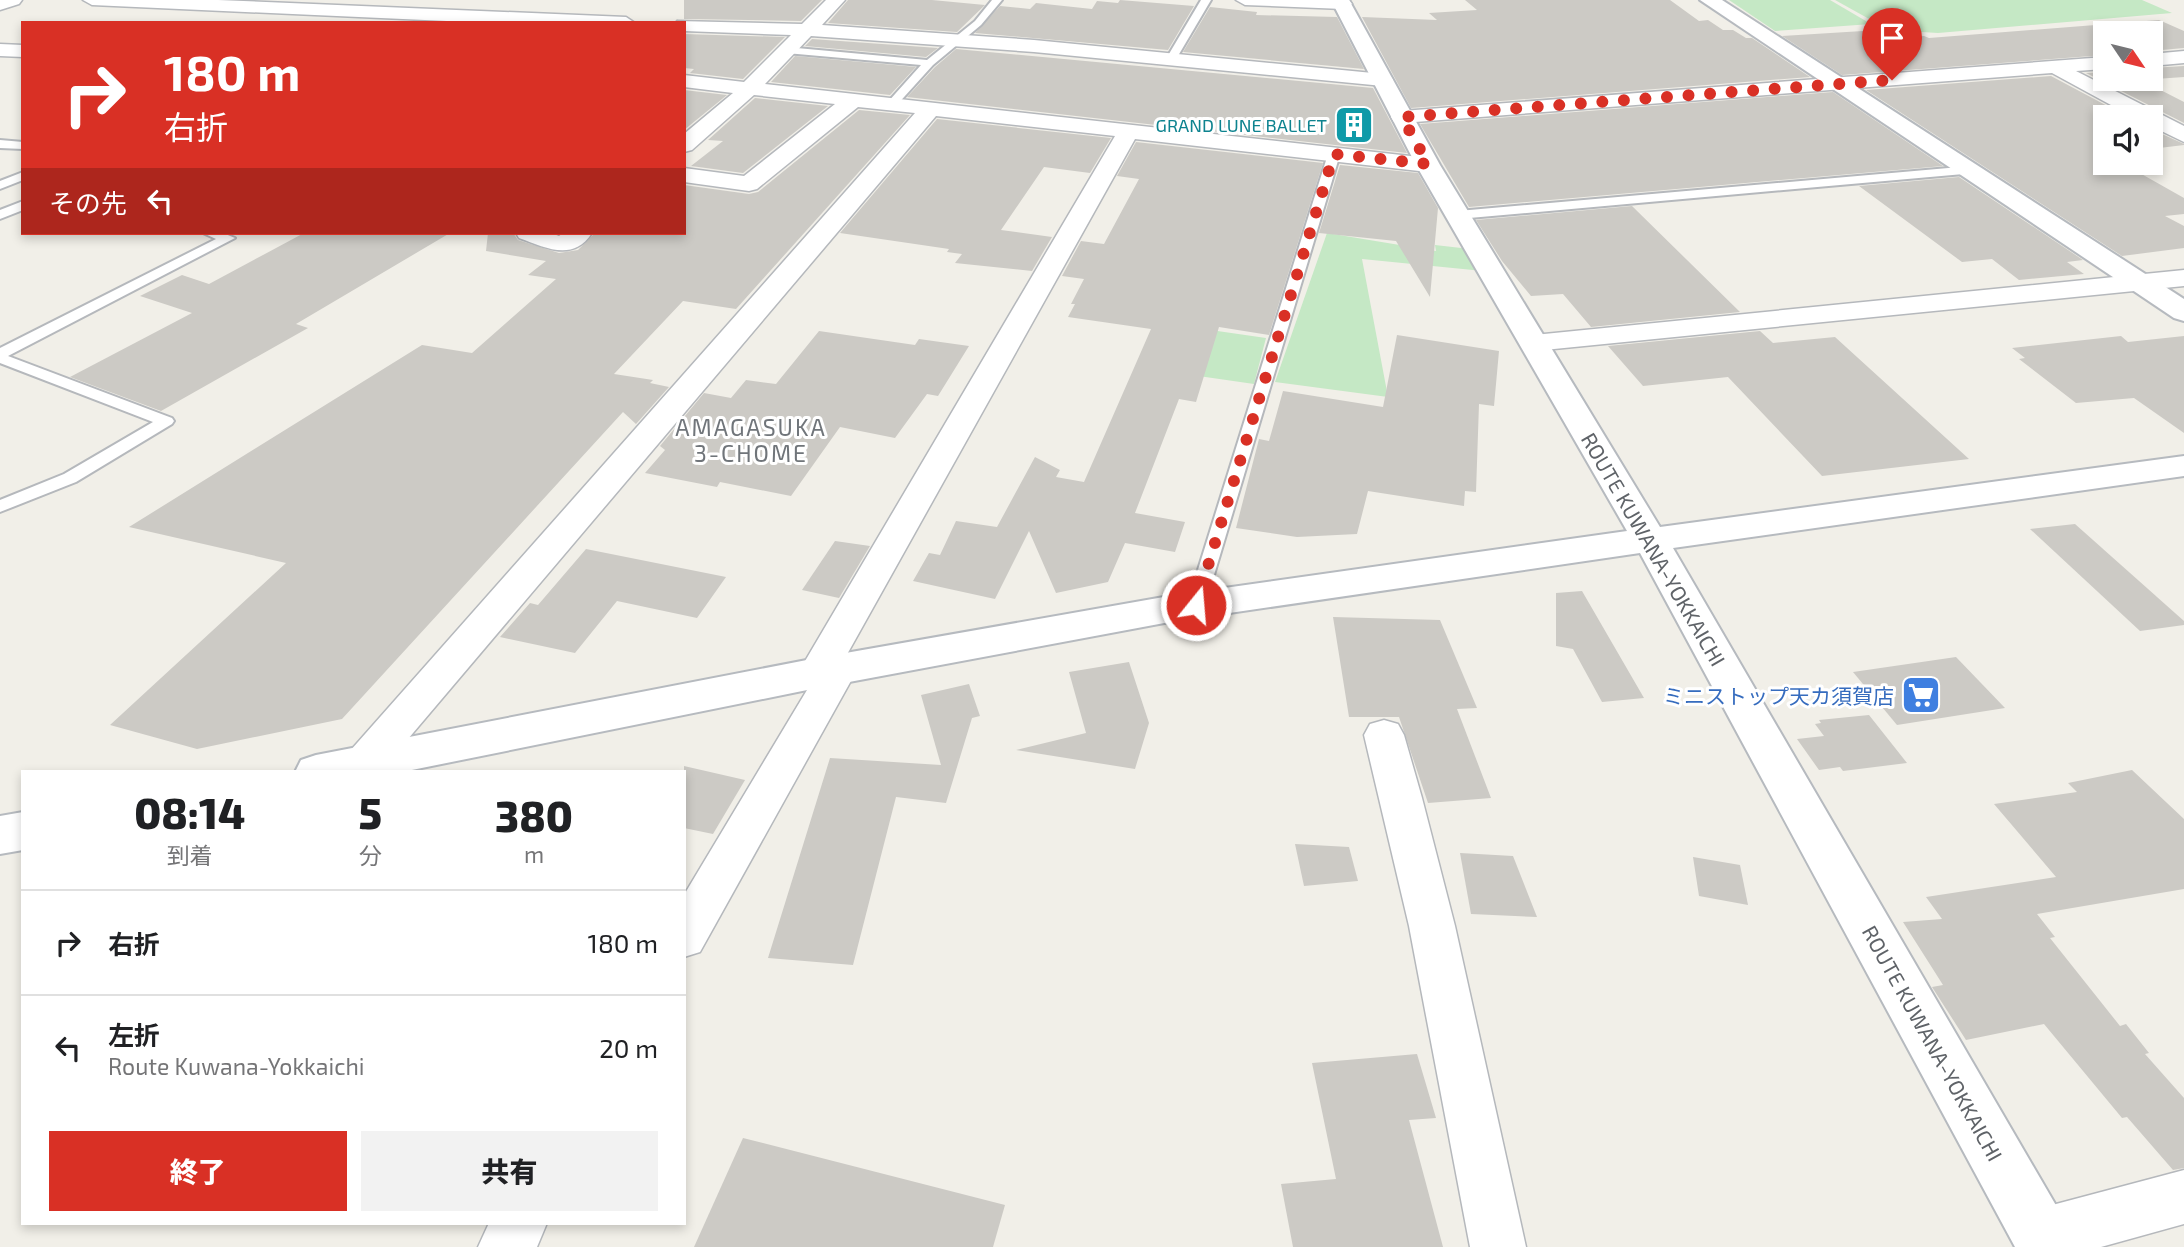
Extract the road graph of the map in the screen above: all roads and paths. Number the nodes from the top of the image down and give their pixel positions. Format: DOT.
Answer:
graph roads {
  1 [pos="13,0"];
  2 [pos="92,0"];
  3 [pos="520,0"];
  4 [pos="836,0"];
  5 [pos="997,0"];
  6 [pos="1206,0"];
  7 [pos="1245,0"];
  8 [pos="1709,0"];
  9 [pos="1342,2"];
  10 [pos="0,5"];
  11 [pos="677,16"];
  12 [pos="492,20"];
  13 [pos="537,21"];
  14 [pos="808,28"];
  15 [pos="961,39"];
  16 [pos="0,50"];
  17 [pos="786,50"];
  18 [pos="21,51"];
  19 [pos="1171,59"];
  20 [pos="929,63"];
  21 [pos="2093,64"];
  22 [pos="2058,67"];
  23 [pos="1383,80"];
  24 [pos="686,81"];
  25 [pos="1836,84"];
  26 [pos="747,88"];
  27 [pos="852,101"];
  28 [pos="891,105"];
  29 [pos="2125,105"];
  30 [pos="931,109"];
  31 [pos="1402,117"];
  32 [pos="2163,124"];
  33 [pos="1128,132"];
  34 [pos="2184,135"];
  35 [pos="686,143"];
  36 [pos="0,144"];
  37 [pos="21,146"];
  38 [pos="1334,154"];
  39 [pos="1428,164"];
  40 [pos="1971,170"];
  41 [pos="686,175"];
  42 [pos="21,177"];
  43 [pos="0,185"];
  44 [pos="21,206"];
  45 [pos="0,215"];
  46 [pos="1458,215"];
  47 [pos="217,235"];
  48 [pos="534,235"];
  49 [pos="577,235"];
  50 [pos="2184,278"];
  51 [pos="2140,283"];
  52 [pos="2184,312"];
  53 [pos="1534,343"];
  54 [pos="0,356"];
  55 [pos="2184,467"];
  56 [pos="0,506"];
  57 [pos="1650,539"];
  58 [pos="1196,605"];
  59 [pos="827,672"];
  60 [pos="1384,735"];
  61 [pos="364,762"];
  62 [pos="326,770"];
  63 [pos="21,831"];
  64 [pos="0,835"];
  65 [pos="686,933"];
  66 [pos="2184,1197"];
  67 [pos="519,1225"];
  68 [pos="2044,1241"];
  69 [pos="506,1247"];
  70 [pos="1498,1247"];
  1 -- 10 [label="street"];
  2 -- 12 [label="street"];
  3 -- 12 [label="street"];
  4 -- 14 [label="street"];
  5 -- 15 [label="lane"];
  6 -- 19 [label="lane"];
  7 -- 9 [label="street"];
  8 -- 25 [label="street"];
  9 -- 23 [label="street, ROUTE KUWANA-YOKKAICHI"];
  11 -- 14 [label="street"];
  12 -- 13 [label="street"];
  14 -- 15 [label="street"];
  14 -- 17 [label="street"];
  15 -- 19 [label="street"];
  15 -- 20 [label="lane"];
  16 -- 18 [label="street"];
  17 -- 20 [label="lane"];
  17 -- 26 [label="street"];
  19 -- 23 [label="street"];
  20 -- 28 [label="lane"];
  21 -- 22 [label="street"];
  22 -- 25 [label="street"];
  22 -- 29 [label="street"];
  23 -- 31 [label="street, ROUTE KUWANA-YOKKAICHI"];
  24 -- 26 [label="street"];
  25 -- 31 [label="street"];
  25 -- 40 [label="street"];
  26 -- 27 [label="street"];
  26 -- 35 [label="street"];
  27 -- 28 [label="street"];
  27 -- 41 [label="street"];
  28 -- 30 [label="street"];
  30 -- 33 [label="street"];
  30 -- 61 [label="street"];
  31 -- 39 [label="street, ROUTE KUWANA-YOKKAICHI"];
  32 -- 34 [label="street"];
  33 -- 38 [label="street"];
  33 -- 59 [label="street"];
  36 -- 37 [label="lane"];
  38 -- 39 [label="street"];
  38 -- 58 [label="lane"];
  39 -- 46 [label="street, ROUTE KUWANA-YOKKAICHI"];
  40 -- 46 [label="lane"];
  40 -- 51 [label="street"];
  42 -- 43 [label="lane"];
  44 -- 45 [label="lane"];
  46 -- 53 [label="street, ROUTE KUWANA-YOKKAICHI"];
  47 -- 54 [label="lane"];
  48 -- 49 [label="street"];
  50 -- 51 [label="street"];
  51 -- 52 [label="street"];
  51 -- 53 [label="street"];
  53 -- 57 [label="street, ROUTE KUWANA-YOKKAICHI"];
  54 -- 56 [label="lane"];
  55 -- 57 [label="street"];
  57 -- 58 [label="street"];
  57 -- 68 [label="street, ROUTE KUWANA-YOKKAICHI"];
  58 -- 59 [label="street"];
  59 -- 61 [label="street"];
  59 -- 65 [label="street"];
  60 -- 70 [label="street"];
  61 -- 62 [label="street"];
  63 -- 64 [label="street"];
  66 -- 68 [label="street"];
  67 -- 69 [label="street"];
}
